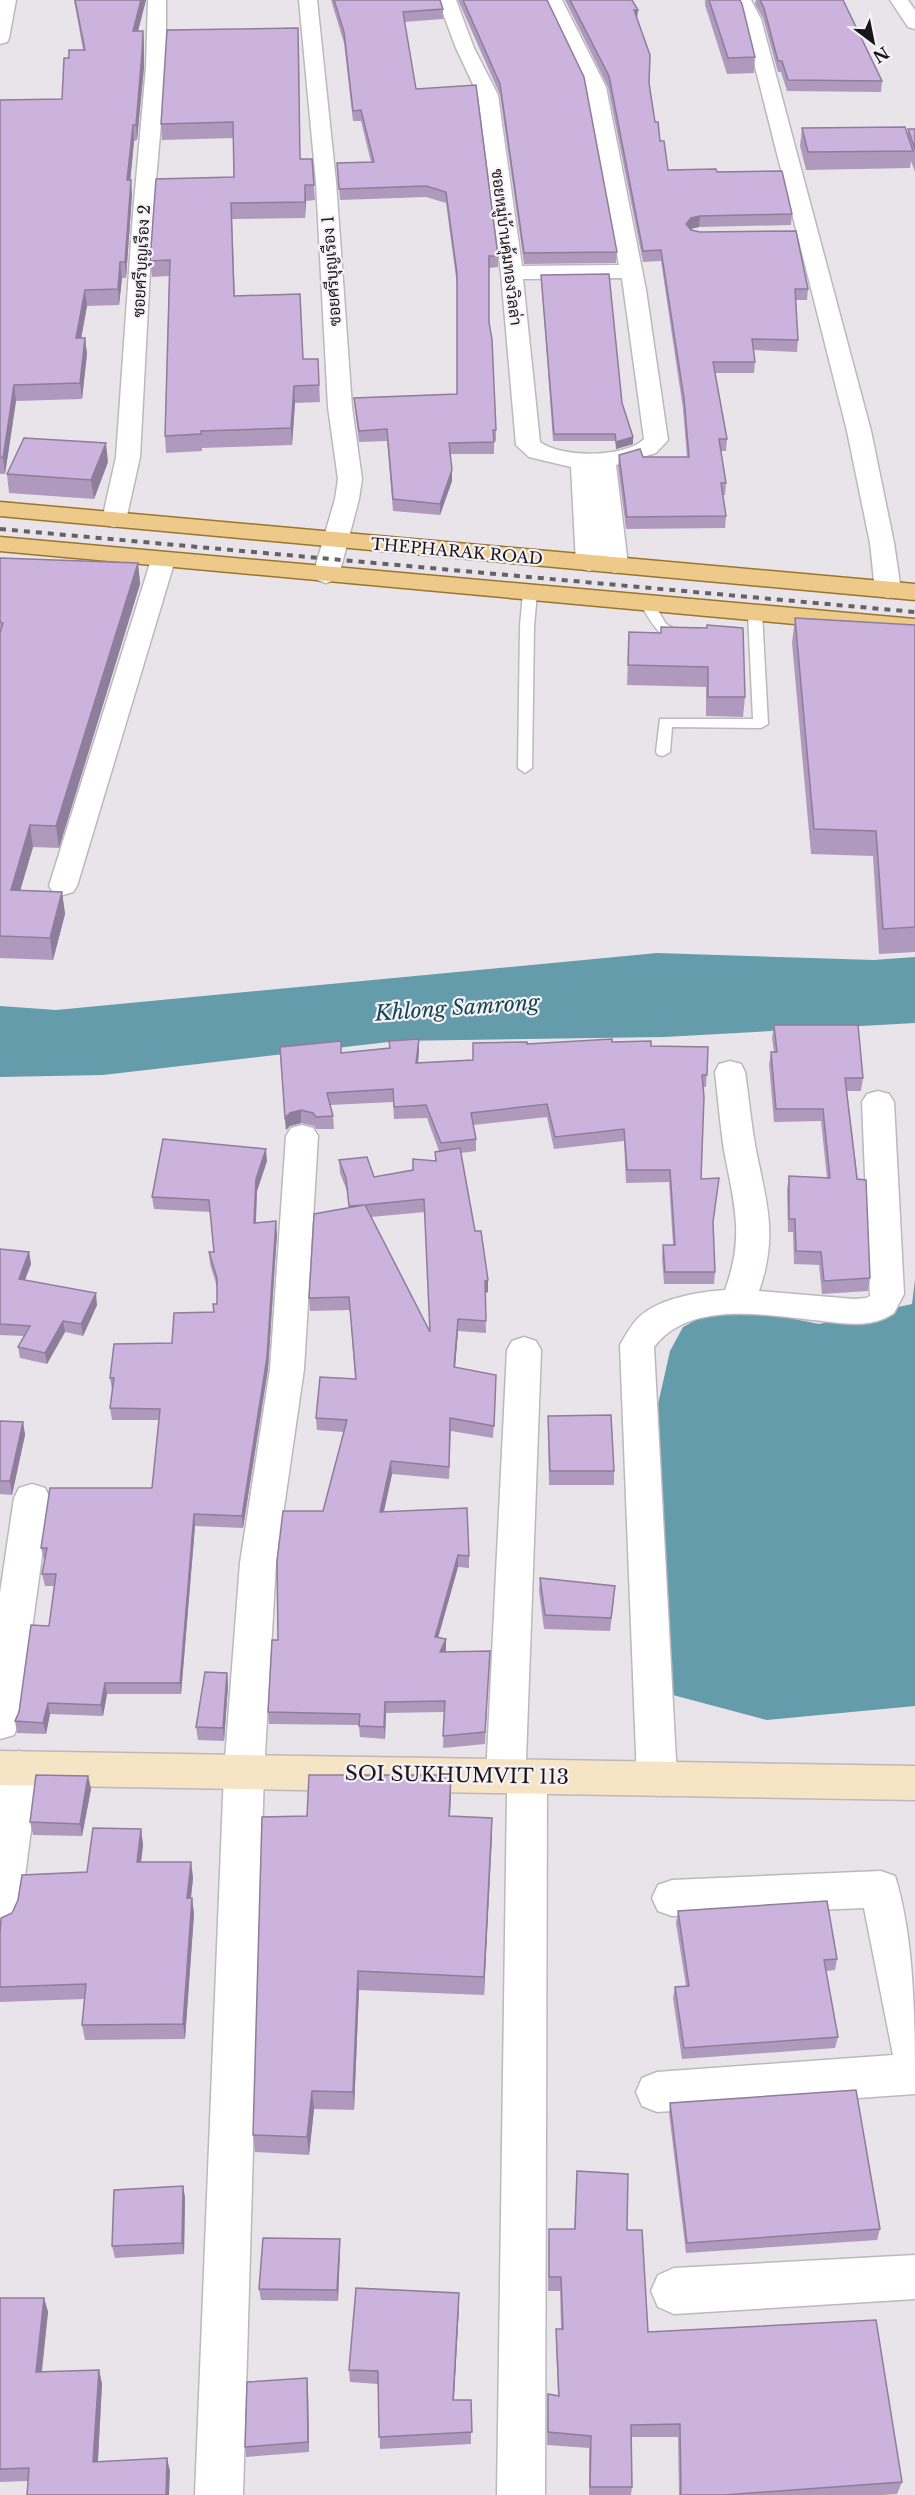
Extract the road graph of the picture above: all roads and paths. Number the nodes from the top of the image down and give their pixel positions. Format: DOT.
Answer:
graph roads {
  1 [pos="157,0"];
  2 [pos="308,0"];
  3 [pos="447,0"];
  4 [pos="552,0"];
  5 [pos="742,0"];
  6 [pos="899,0"];
  7 [pos="4,11"];
  8 [pos="915,23"];
  9 [pos="0,38"];
  10 [pos="630,271"];
  11 [pos="512,273"];
  12 [pos="593,460"];
  13 [pos="0,509"];
  14 [pos="114,520"];
  15 [pos="334,541"];
  16 [pos="0,544"];
  17 [pos="163,560"];
  18 [pos="589,563"];
  19 [pos="615,565"];
  20 [pos="326,575"];
  21 [pos="888,590"];
  22 [pos="915,592"];
  23 [pos="530,593"];
  24 [pos="647,603"];
  25 [pos="756,613"];
  26 [pos="915,627"];
  27 [pos="700,639"];
  28 [pos="663,752"];
  29 [pos="525,768"];
  30 [pos="63,886"];
  31 [pos="730,1072"];
  32 [pos="878,1102"];
  33 [pos="302,1137"];
  34 [pos="738,1302"];
  35 [pos="524,1350"];
  36 [pos="32,1498"];
  37 [pos="0,1723"];
  38 [pos="9,1768"];
  39 [pos="244,1772"];
  40 [pos="517,1776"];
  41 [pos="657,1779"];
  42 [pos="915,1783"];
  43 [pos="672,1898"];
  44 [pos="0,1915"];
  45 [pos="913,2041"];
  46 [pos="915,2074"];
  47 [pos="657,2092"];
  48 [pos="915,2277"];
  49 [pos="674,2291"];
  50 [pos="219,2495"];
  51 [pos="521,2495"];
  1 -- 14 [label="street, ซอยศรีบุญเรือง 2"];
  2 -- 15 [label="street, ซอยศรีบุญเรือง 1"];
  3 -- 11 [label="street, ซอยหมู่บ้านคุ้มทองวิลล่า"];
  4 -- 10 [label="street, ซอยหมู่บ้านคุ้มทองวิลล่า"];
  5 -- 21 [label="street"];
  6 -- 8 [label="street"];
  7 -- 9 [label="street"];
  10 -- 11 [label="street"];
  10 -- 12 [label="street, ซอยหมู่บ้านคุ้มทองวิลล่า"];
  11 -- 12 [label="street, ซอยหมู่บ้านคุ้มทองวิลล่า"];
  12 -- 18 [label="street"];
  12 -- 19 [label="street"];
  13 -- 14 [label="main road, THEPHARAK ROAD"];
  14 -- 15 [label="main road, THEPHARAK ROAD"];
  15 -- 18 [label="main road, THEPHARAK ROAD"];
  15 -- 20 [label="street, ซอยศรีบุญเรือง 1"];
  16 -- 17 [label="main road, THEPHARAK ROAD"];
  17 -- 20 [label="main road, THEPHARAK ROAD"];
  17 -- 30 [label="street"];
  18 -- 19 [label="main road, THEPHARAK ROAD"];
  19 -- 21 [label="main road, THEPHARAK ROAD"];
  20 -- 23 [label="main road, THEPHARAK ROAD"];
  21 -- 22 [label="main road, THEPHARAK ROAD"];
  23 -- 24 [label="main road, THEPHARAK ROAD"];
  23 -- 29 [label="lane"];
  24 -- 25 [label="main road, THEPHARAK ROAD"];
  24 -- 27 [label="lane"];
  25 -- 26 [label="main road, THEPHARAK ROAD"];
  25 -- 28 [label="lane"];
  31 -- 34 [label="street"];
  32 -- 34 [label="street"];
  33 -- 39 [label="street"];
  34 -- 41 [label="street"];
  35 -- 40 [label="street"];
  36 -- 37 [label="street"];
  38 -- 39 [label="main road, SOI SUKHUMVIT 113"];
  38 -- 44 [label="street"];
  39 -- 40 [label="main road, SOI SUKHUMVIT 113"];
  39 -- 50 [label="street"];
  40 -- 41 [label="main road, SOI SUKHUMVIT 113"];
  40 -- 51 [label="street"];
  41 -- 42 [label="main road, SOI SUKHUMVIT 113"];
  43 -- 45 [label="street"];
  46 -- 47 [label="street"];
  48 -- 49 [label="street"];
}
